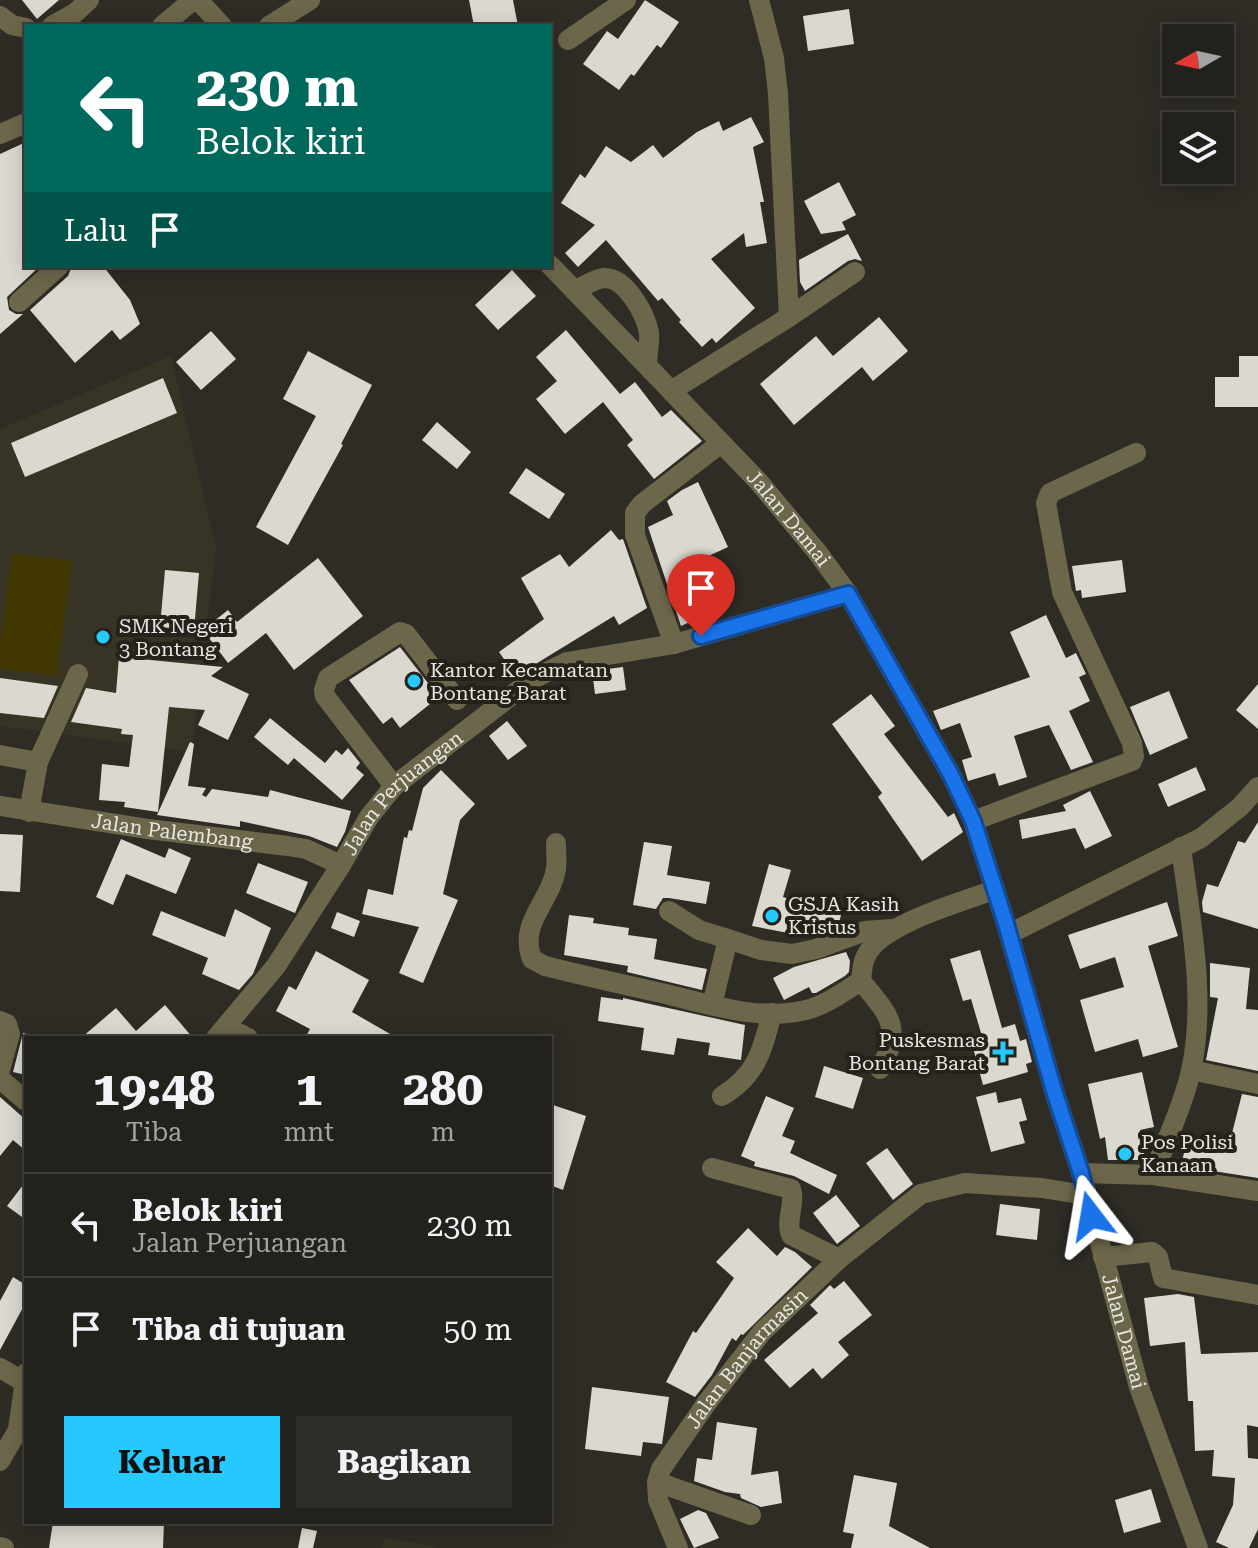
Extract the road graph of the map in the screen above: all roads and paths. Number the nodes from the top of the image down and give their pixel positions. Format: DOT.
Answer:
graph roads {
  1 [pos="89,0"];
  2 [pos="195,0"];
  3 [pos="310,0"];
  4 [pos="626,0"];
  5 [pos="759,0"];
  6 [pos="0,16"];
  7 [pos="56,24"];
  8 [pos="165,24"];
  9 [pos="220,24"];
  10 [pos="272,24"];
  11 [pos="24,28"];
  12 [pos="568,40"];
  13 [pos="24,124"];
  14 [pos="0,134"];
  15 [pos="552,267"];
  16 [pos="57,268"];
  17 [pos="855,272"];
  18 [pos="575,291"];
  19 [pos="19,302"];
  20 [pos="789,317"];
  21 [pos="647,365"];
  22 [pos="671,391"];
  23 [pos="721,443"];
  24 [pos="1136,453"];
  25 [pos="848,594"];
  26 [pos="674,644"];
  27 [pos="78,674"];
  28 [pos="457,700"];
  29 [pos="0,755"];
  30 [pos="38,762"];
  31 [pos="394,786"];
  32 [pos="1258,787"];
  33 [pos="0,806"];
  34 [pos="29,812"];
  35 [pos="973,821"];
  36 [pos="556,843"];
  37 [pos="1181,847"];
  38 [pos="341,865"];
  39 [pos="669,911"];
  40 [pos="1002,913"];
  41 [pos="892,929"];
  42 [pos="728,939"];
  43 [pos="861,981"];
  44 [pos="712,1005"];
  45 [pos="772,1013"];
  46 [pos="0,1021"];
  47 [pos="221,1032"];
  48 [pos="880,1069"];
  49 [pos="0,1070"];
  50 [pos="1191,1070"];
  51 [pos="0,1079"];
  52 [pos="1258,1084"];
  53 [pos="722,1096"];
  54 [pos="24,1099"];
  55 [pos="712,1168"];
  56 [pos="1081,1173"];
  57 [pos="1153,1175"];
  58 [pos="1258,1191"];
  59 [pos="1085,1195"];
  60 [pos="1103,1257"];
  61 [pos="839,1259"];
  62 [pos="1258,1295"];
  63 [pos="0,1368"];
  64 [pos="24,1377"];
  65 [pos="24,1395"];
  66 [pos="22,1430"];
  67 [pos="0,1461"];
  68 [pos="657,1482"];
  69 [pos="751,1515"];
  70 [pos="678,1548"];
  71 [pos="1198,1548"];
  1 -- 7 [label="street"];
  2 -- 8 [label="street"];
  2 -- 9 [label="street"];
  3 -- 10 [label="street"];
  4 -- 12 [label="street"];
  5 -- 20 [label="street"];
  6 -- 11 [label="street"];
  13 -- 14 [label="street"];
  15 -- 18 [label="street, Jalan Damai"];
  16 -- 19 [label="street"];
  17 -- 20 [label="street"];
  18 -- 21 [label="street, Jalan Damai"];
  18 -- 21 [label="street"];
  20 -- 22 [label="street"];
  21 -- 22 [label="street, Jalan Damai"];
  22 -- 23 [label="street, Jalan Damai"];
  23 -- 25 [label="street, Jalan Damai"];
  23 -- 26 [label="street"];
  24 -- 35 [label="street"];
  25 -- 26 [label="street, Jalan Perjuangan"];
  25 -- 35 [label="street, Jalan Damai"];
  26 -- 31 [label="street, Jalan Perjuangan"];
  27 -- 30 [label="street"];
  28 -- 31 [label="street"];
  29 -- 30 [label="street"];
  30 -- 34 [label="street"];
  31 -- 38 [label="street, Jalan Perjuangan"];
  32 -- 37 [label="street"];
  33 -- 34 [label="street, Jalan Palembang"];
  34 -- 38 [label="street, Jalan Palembang"];
  35 -- 40 [label="street, Jalan Damai"];
  36 -- 44 [label="street"];
  37 -- 40 [label="street"];
  37 -- 50 [label="street"];
  38 -- 47 [label="street, Jalan Perjuangan"];
  39 -- 42 [label="street"];
  40 -- 41 [label="street"];
  40 -- 56 [label="street, Jalan Damai"];
  41 -- 42 [label="street"];
  41 -- 43 [label="street"];
  42 -- 44 [label="street"];
  43 -- 45 [label="street"];
  43 -- 48 [label="street"];
  44 -- 45 [label="street"];
  45 -- 53 [label="street"];
  46 -- 49 [label="street"];
  50 -- 52 [label="street"];
  50 -- 57 [label="street"];
  51 -- 54 [label="street"];
  55 -- 61 [label="street"];
  56 -- 57 [label="street"];
  56 -- 59 [label="street, Jalan Damai"];
  57 -- 58 [label="street"];
  59 -- 60 [label="street, Jalan Damai"];
  59 -- 61 [label="street, Jalan Banjarmasin"];
  60 -- 62 [label="street"];
  60 -- 71 [label="street, Jalan Damai"];
  61 -- 68 [label="street, Jalan Banjarmasin"];
  63 -- 64 [label="street"];
  65 -- 66 [label="street"];
  66 -- 67 [label="street"];
  68 -- 69 [label="street"];
  68 -- 70 [label="street"];
}
